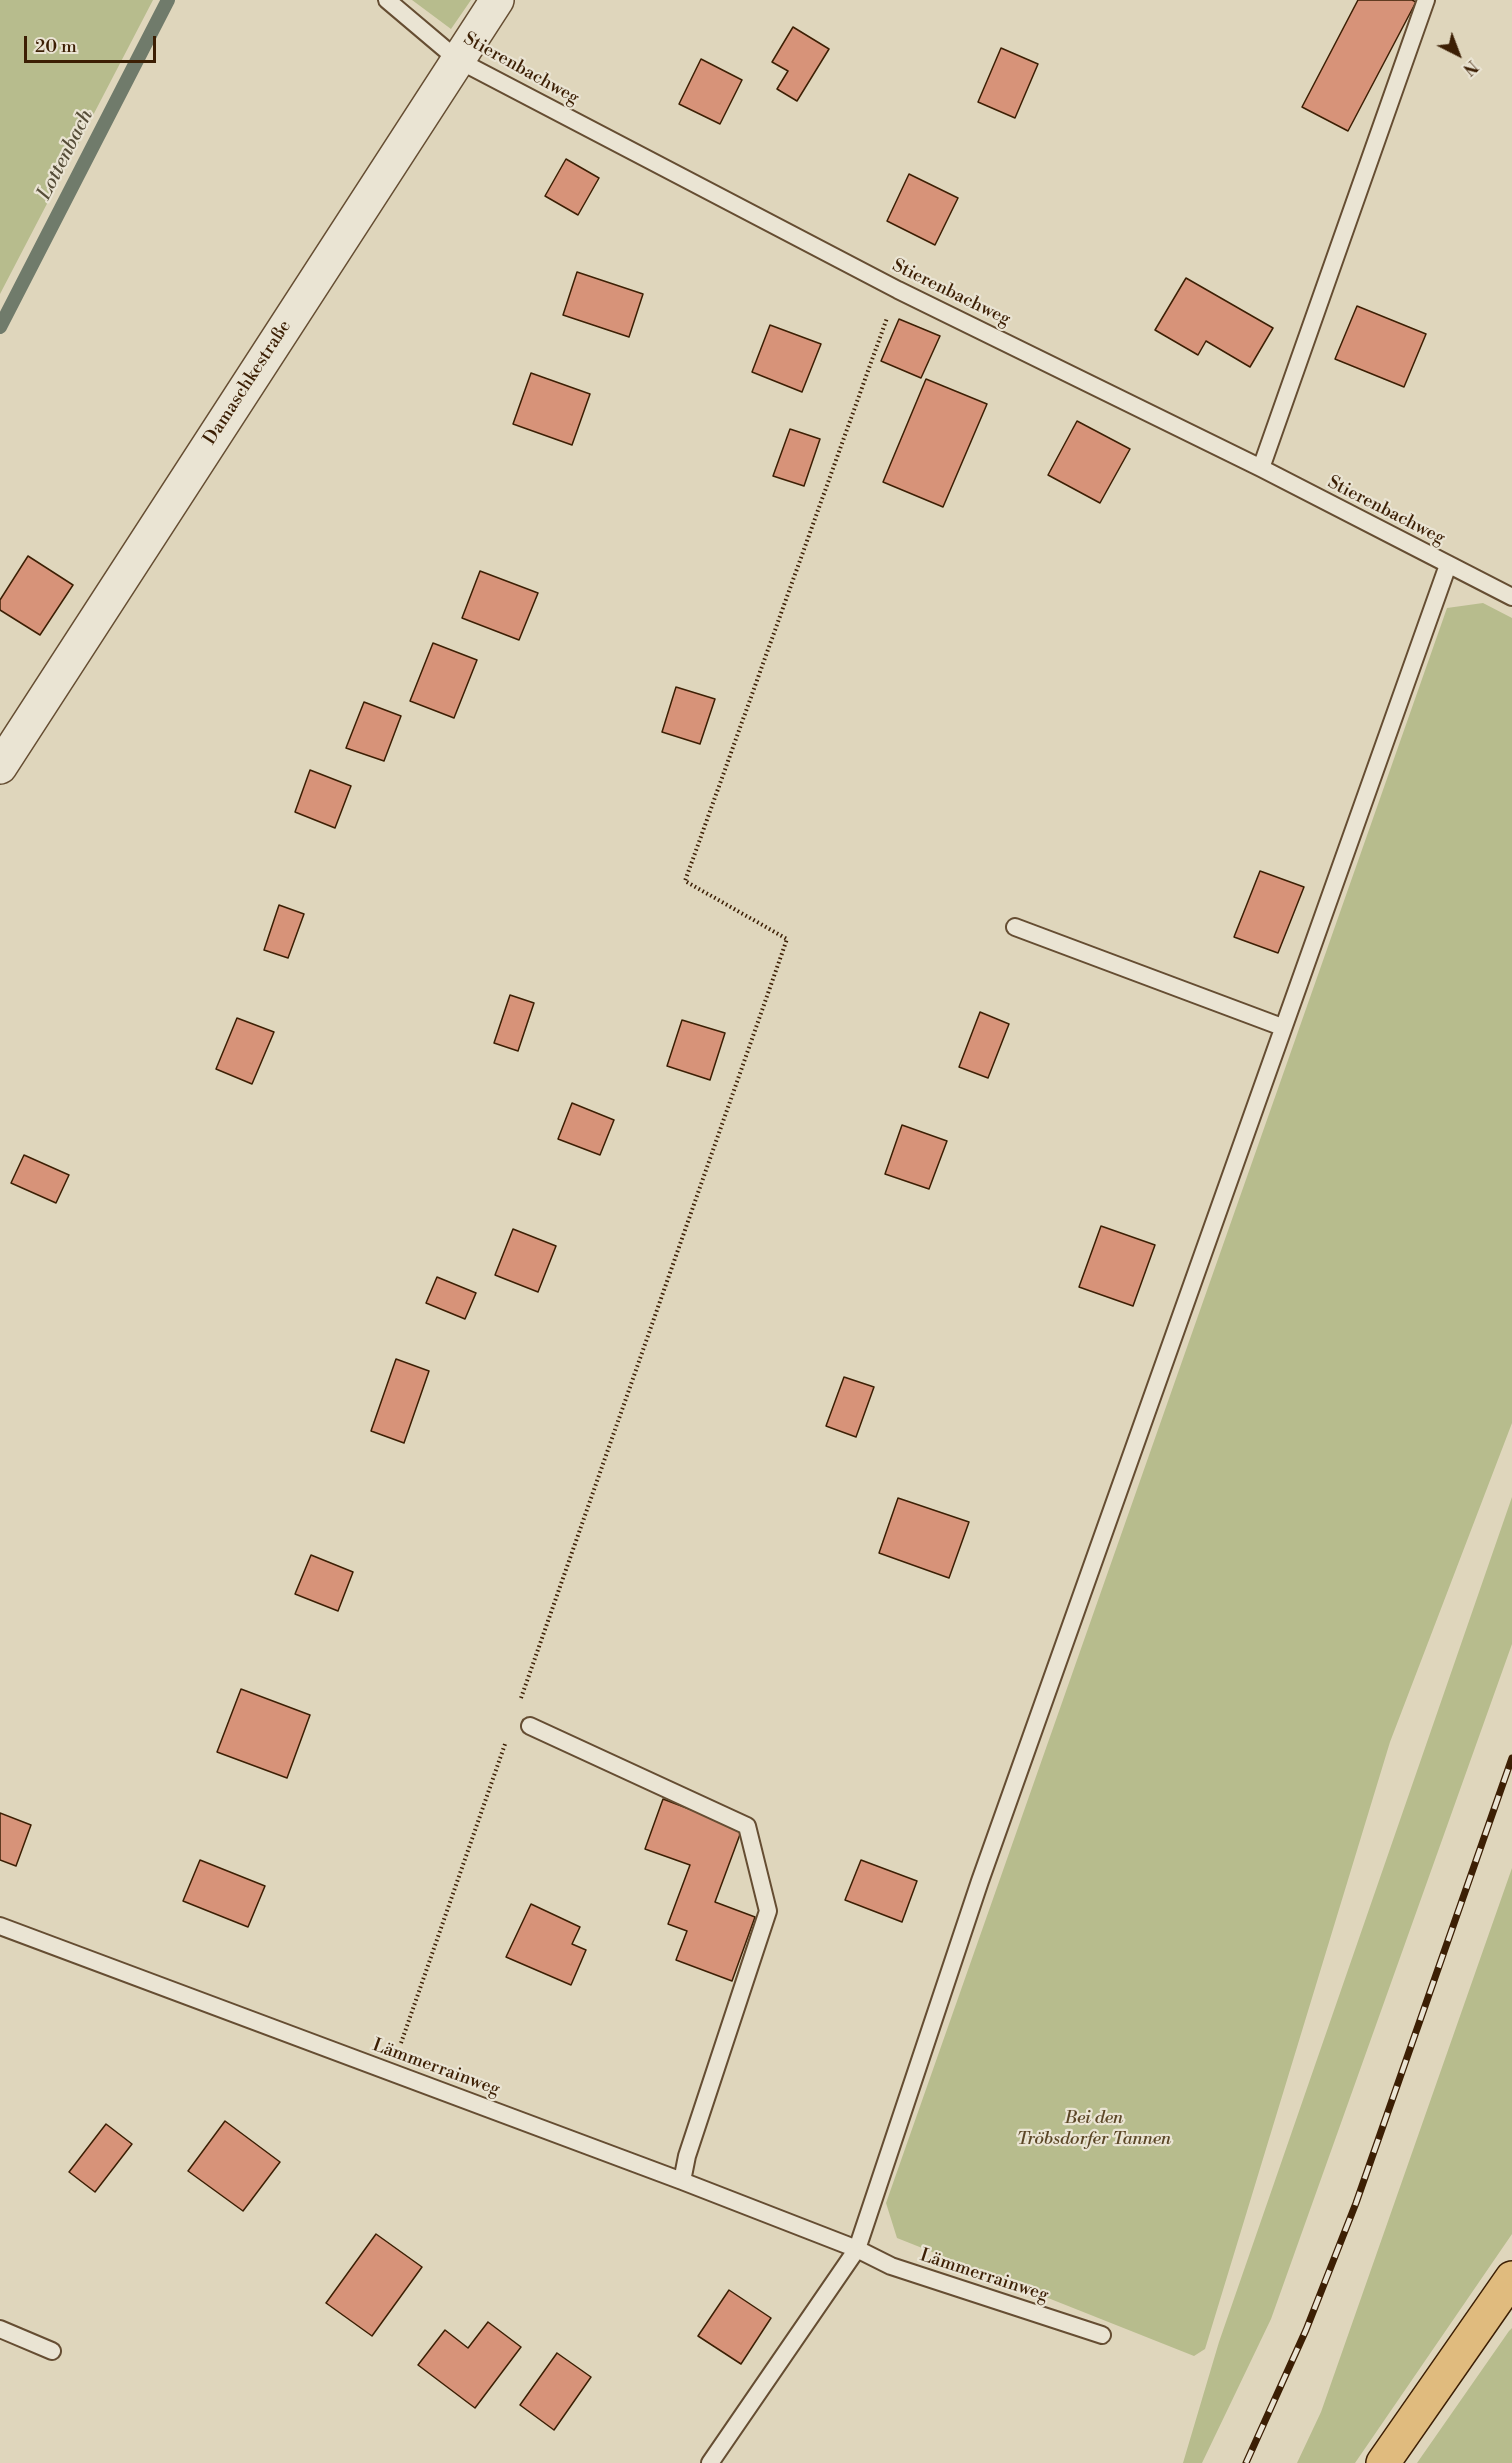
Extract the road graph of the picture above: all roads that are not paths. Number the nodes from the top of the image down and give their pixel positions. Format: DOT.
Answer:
graph roads {
  1 [pos="387,0"];
  2 [pos="497,0"];
  3 [pos="1425,0"];
  4 [pos="458,60"];
  5 [pos="1261,468"];
  6 [pos="1448,565"];
  7 [pos="1512,597"];
  8 [pos="0,767"];
  9 [pos="1015,927"];
  10 [pos="1282,1027"];
  11 [pos="531,1726"];
  12 [pos="0,1926"];
  13 [pos="682,2181"];
  14 [pos="857,2249"];
  15 [pos="1512,2278"];
  16 [pos="0,2329"];
  17 [pos="1102,2335"];
  18 [pos="52,2350"];
  19 [pos="710,2463"];
  20 [pos="1383,2463"];
  1 -- 4 [label="lane, Stierenbachweg"];
  2 -- 4 [label="street, Damaschkestraße"];
  3 -- 5 [label="lane"];
  4 -- 5 [label="lane, Stierenbachweg"];
  4 -- 8 [label="street, Damaschkestraße"];
  5 -- 6 [label="lane, Stierenbachweg"];
  6 -- 7 [label="lane, Stierenbachweg"];
  6 -- 10 [label="lane"];
  9 -- 10 [label="lane"];
  10 -- 14 [label="lane"];
  11 -- 13 [label="lane"];
  12 -- 13 [label="lane, Lämmerrainweg"];
  13 -- 14 [label="lane, Lämmerrainweg"];
  14 -- 17 [label="lane, Lämmerrainweg"];
  14 -- 19 [label="lane"];
  15 -- 20 [label="main road"];
  16 -- 18 [label="lane"];
}
